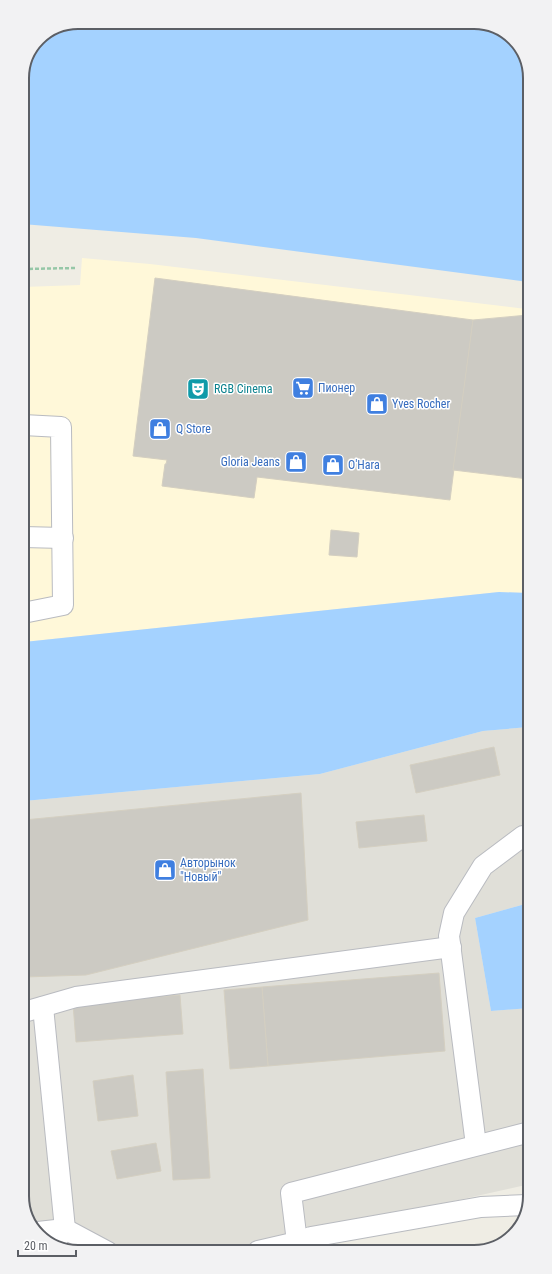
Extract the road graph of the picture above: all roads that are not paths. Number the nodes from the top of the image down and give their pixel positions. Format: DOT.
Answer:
graph roads {
  1 [pos="29,425"];
  2 [pos="29,537"];
  3 [pos="63,538"];
  4 [pos="29,612"];
  5 [pos="523,836"];
  6 [pos="450,947"];
  7 [pos="34,1010"];
  8 [pos="523,1134"];
  9 [pos="476,1145"];
  10 [pos="522,1205"];
  11 [pos="46,1234"];
  12 [pos="59,1236"];
  13 [pos="297,1242"];
  14 [pos="87,1245"];
  15 [pos="284,1245"];
  16 [pos="290,1245"];
  1 -- 3 [label="street"];
  2 -- 3 [label="street"];
  3 -- 4 [label="street"];
  5 -- 6 [label="street"];
  6 -- 7 [label="street"];
  6 -- 9 [label="street"];
  7 -- 12 [label="street"];
  8 -- 9 [label="street"];
  9 -- 13 [label="street"];
  10 -- 13 [label="street"];
  11 -- 12 [label="street"];
  12 -- 14 [label="street"];
  13 -- 15 [label="street"];
  13 -- 16 [label="street"];
}
